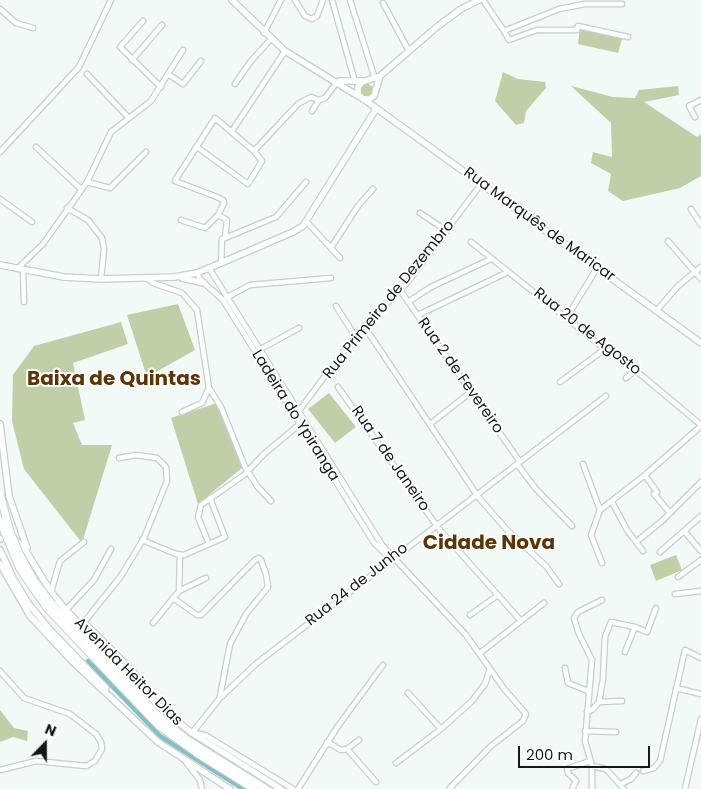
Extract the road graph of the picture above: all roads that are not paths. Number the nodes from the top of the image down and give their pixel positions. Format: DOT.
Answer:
graph roads {
  1 [pos="111,0"];
  2 [pos="232,0"];
  3 [pos="281,0"];
  4 [pos="295,0"];
  5 [pos="323,0"];
  6 [pos="332,0"];
  7 [pos="350,0"];
  8 [pos="479,0"];
  9 [pos="483,0"];
  10 [pos="383,2"];
  11 [pos="622,4"];
  12 [pos="0,9"];
  13 [pos="143,21"];
  14 [pos="162,25"];
  15 [pos="33,28"];
  16 [pos="504,31"];
  17 [pos="264,33"];
  18 [pos="628,37"];
  19 [pos="271,39"];
  20 [pos="183,50"];
  21 [pos="285,51"];
  22 [pos="409,51"];
  23 [pos="132,60"];
  24 [pos="200,61"];
  25 [pos="87,74"];
  26 [pos="168,74"];
  27 [pos="378,78"];
  28 [pos="365,81"];
  29 [pos="355,82"];
  30 [pos="336,83"];
  31 [pos="235,84"];
  32 [pos="161,87"];
  33 [pos="375,93"];
  34 [pos="361,98"];
  35 [pos="319,100"];
  36 [pos="701,100"];
  37 [pos="376,109"];
  38 [pos="312,111"];
  39 [pos="128,117"];
  40 [pos="694,117"];
  41 [pos="232,131"];
  42 [pos="36,147"];
  43 [pos="197,147"];
  44 [pos="254,151"];
  45 [pos="0,152"];
  46 [pos="146,152"];
  47 [pos="87,182"];
  48 [pos="306,182"];
  49 [pos="481,184"];
  50 [pos="81,189"];
  51 [pos="373,189"];
  52 [pos="0,199"];
  53 [pos="68,208"];
  54 [pos="691,209"];
  55 [pos="420,214"];
  56 [pos="218,215"];
  57 [pos="699,218"];
  58 [pos="182,220"];
  59 [pos="32,222"];
  60 [pos="306,222"];
  61 [pos="701,225"];
  62 [pos="447,231"];
  63 [pos="225,238"];
  64 [pos="668,241"];
  65 [pos="471,242"];
  66 [pos="332,246"];
  67 [pos="340,258"];
  68 [pos="491,259"];
  69 [pos="221,263"];
  70 [pos="0,265"];
  71 [pos="701,267"];
  72 [pos="20,268"];
  73 [pos="209,268"];
  74 [pos="597,268"];
  75 [pos="508,272"];
  76 [pos="694,272"];
  77 [pos="197,273"];
  78 [pos="174,277"];
  79 [pos="101,278"];
  80 [pos="146,278"];
  81 [pos="331,278"];
  82 [pos="701,279"];
  83 [pos="204,283"];
  84 [pos="400,290"];
  85 [pos="225,299"];
  86 [pos="24,302"];
  87 [pos="408,302"];
  88 [pos="336,306"];
  89 [pos="657,310"];
  90 [pos="418,315"];
  91 [pos="568,317"];
  92 [pos="364,326"];
  93 [pos="299,328"];
  94 [pos="355,336"];
  95 [pos="701,343"];
  96 [pos="605,349"];
  97 [pos="258,351"];
  98 [pos="636,370"];
  99 [pos="626,378"];
  100 [pos="560,382"];
  101 [pos="338,387"];
  102 [pos="209,388"];
  103 [pos="471,392"];
  104 [pos="606,396"];
  105 [pos="182,412"];
  106 [pos="297,413"];
  107 [pos="302,422"];
  108 [pos="0,424"];
  109 [pos="430,424"];
  110 [pos="701,425"];
  111 [pos="119,458"];
  112 [pos="518,463"];
  113 [pos="583,464"];
  114 [pos="248,471"];
  115 [pos="645,475"];
  116 [pos="701,482"];
  117 [pos="0,494"];
  118 [pos="476,495"];
  119 [pos="210,498"];
  120 [pos="271,501"];
  121 [pos="612,502"];
  122 [pos="600,510"];
  123 [pos="670,513"];
  124 [pos="701,516"];
  125 [pos="0,521"];
  126 [pos="436,524"];
  127 [pos="572,526"];
  128 [pos="0,529"];
  129 [pos="684,532"];
  130 [pos="9,535"];
  131 [pos="0,539"];
  132 [pos="142,540"];
  133 [pos="84,542"];
  134 [pos="636,542"];
  135 [pos="209,544"];
  136 [pos="0,550"];
  137 [pos="111,550"];
  138 [pos="643,551"];
  139 [pos="701,551"];
  140 [pos="660,552"];
  141 [pos="180,555"];
  142 [pos="32,559"];
  143 [pos="394,560"];
  144 [pos="701,560"];
  145 [pos="602,563"];
  146 [pos="0,564"];
  147 [pos="678,576"];
  148 [pos="206,578"];
  149 [pos="559,584"];
  150 [pos="179,591"];
  151 [pos="701,591"];
  152 [pos="52,592"];
  153 [pos="675,594"];
  154 [pos="498,595"];
  155 [pos="173,598"];
  156 [pos="602,600"];
  157 [pos="544,603"];
  158 [pos="49,606"];
  159 [pos="656,608"];
  160 [pos="66,610"];
  161 [pos="470,615"];
  162 [pos="520,621"];
  163 [pos="153,623"];
  164 [pos="83,624"];
  165 [pos="635,627"];
  166 [pos="625,652"];
  167 [pos="480,653"];
  168 [pos="701,658"];
  169 [pos="383,665"];
  170 [pos="565,668"];
  171 [pos="490,669"];
  172 [pos="0,671"];
  173 [pos="676,688"];
  174 [pos="588,691"];
  175 [pos="408,693"];
  176 [pos="701,694"];
  177 [pos="220,698"];
  178 [pos="622,701"];
  179 [pos="599,702"];
  180 [pos="125,711"];
  181 [pos="587,712"];
  182 [pos="701,719"];
  183 [pos="441,730"];
  184 [pos="585,732"];
  185 [pos="616,732"];
  186 [pos="192,733"];
  187 [pos="359,740"];
  188 [pos="327,742"];
  189 [pos="347,749"];
  190 [pos="698,751"];
  191 [pos="186,762"];
  192 [pos="396,763"];
  193 [pos="591,763"];
  194 [pos="0,770"];
  195 [pos="643,771"];
  196 [pos="636,773"];
  197 [pos="376,782"];
  198 [pos="620,784"];
  199 [pos="202,789"];
  200 [pos="230,789"];
  201 [pos="254,789"];
  202 [pos="266,789"];
  203 [pos="281,789"];
  204 [pos="293,789"];
  205 [pos="298,789"];
  206 [pos="449,789"];
  207 [pos="572,789"];
  208 [pos="592,789"];
  209 [pos="624,789"];
  210 [pos="686,789"];
  1 -- 45 [label="street"];
  2 -- 17 [label="main road, Rua Marquês de Maricar"];
  3 -- 17 [label="street"];
  4 -- 5 [label="street"];
  6 -- 29 [label="street"];
  7 -- 27 [label="street"];
  8 -- 22 [label="main road"];
  9 -- 16 [label="street"];
  10 -- 22 [label="street"];
  11 -- 16 [label="street"];
  12 -- 15 [label="street"];
  13 -- 23 [label="street"];
  14 -- 23 [label="street"];
  16 -- 18 [label="street"];
  17 -- 19 [label="main road, Rua Marquês de Maricar"];
  19 -- 21 [label="main road, Rua Marquês de Maricar"];
  19 -- 31 [label="street"];
  20 -- 26 [label="street"];
  21 -- 30 [label="main road, Rua Marquês de Maricar"];
  21 -- 41 [label="street"];
  22 -- 27 [label="main road"];
  23 -- 32 [label="street"];
  24 -- 26 [label="street"];
  25 -- 39 [label="street"];
  26 -- 32 [label="street"];
  27 -- 28 [label="main road"];
  27 -- 33 [label="main road"];
  28 -- 29 [label="main road"];
  28 -- 33 [label="main road"];
  28 -- 34 [label="main road"];
  29 -- 30 [label="main road"];
  30 -- 34 [label="main road, Rua Marquês de Maricar"];
  30 -- 35 [label="street"];
  32 -- 39 [label="street"];
  33 -- 34 [label="main road"];
  33 -- 37 [label="main road"];
  34 -- 37 [label="main road, Rua Marquês de Maricar"];
  35 -- 38 [label="street"];
  35 -- 44 [label="street"];
  36 -- 40 [label="street"];
  37 -- 49 [label="main road, Rua Marquês de Maricar"];
  37 -- 60 [label="main road"];
  39 -- 47 [label="street"];
  41 -- 43 [label="street"];
  41 -- 44 [label="street"];
  42 -- 50 [label="street"];
  43 -- 44 [label="street"];
  43 -- 56 [label="street"];
  46 -- 47 [label="street"];
  47 -- 50 [label="street"];
  48 -- 63 [label="street"];
  49 -- 62 [label="street, Rua Primeiro de Dezembro"];
  49 -- 74 [label="main road, Rua Marquês de Maricar"];
  50 -- 53 [label="street"];
  51 -- 66 [label="street"];
  52 -- 59 [label="street"];
  53 -- 72 [label="street"];
  53 -- 79 [label="street"];
  54 -- 57 [label="street"];
  55 -- 62 [label="street"];
  56 -- 58 [label="street"];
  56 -- 63 [label="street"];
  57 -- 61 [label="street"];
  60 -- 66 [label="street"];
  60 -- 69 [label="main road"];
  62 -- 84 [label="street, Rua Primeiro de Dezembro"];
  63 -- 69 [label="street"];
  64 -- 76 [label="street"];
  65 -- 68 [label="street, Rua 20 de Agosto"];
  66 -- 67 [label="street"];
  68 -- 75 [label="street, Rua 20 de Agosto"];
  68 -- 87 [label="street"];
  69 -- 73 [label="main road"];
  70 -- 72 [label="main road"];
  71 -- 76 [label="street"];
  72 -- 79 [label="main road"];
  72 -- 86 [label="street"];
  73 -- 77 [label="main road"];
  73 -- 85 [label="street, Ladeira do Ypiranga"];
  74 -- 89 [label="main road, Rua Marquês de Maricar"];
  74 -- 91 [label="street"];
  75 -- 90 [label="street"];
  75 -- 91 [label="street, Rua 20 de Agosto"];
  76 -- 82 [label="street"];
  76 -- 89 [label="street"];
  77 -- 78 [label="main road"];
  77 -- 83 [label="street, Ladeira do Ypiranga"];
  78 -- 80 [label="main road"];
  78 -- 83 [label="main road"];
  79 -- 80 [label="main road"];
  80 -- 102 [label="street"];
  81 -- 85 [label="street"];
  83 -- 85 [label="street, Ladeira do Ypiranga"];
  84 -- 87 [label="street, Rua 2 de Fevereiro"];
  84 -- 92 [label="street, Rua Primeiro de Dezembro"];
  85 -- 97 [label="street, Ladeira do Ypiranga"];
  87 -- 90 [label="street, Rua 2 de Fevereiro"];
  88 -- 94 [label="street"];
  89 -- 95 [label="main road, Rua Marquês de Maricar"];
  90 -- 103 [label="street, Rua 2 de Fevereiro"];
  91 -- 96 [label="street, Rua 20 de Agosto"];
  92 -- 94 [label="street, Rua Primeiro de Dezembro"];
  92 -- 109 [label="street"];
  93 -- 97 [label="street"];
  94 -- 106 [label="street, Rua Primeiro de Dezembro"];
  96 -- 98 [label="street, Rua 20 de Agosto"];
  96 -- 100 [label="street"];
  97 -- 106 [label="street, Ladeira do Ypiranga"];
  98 -- 99 [label="street"];
  98 -- 110 [label="street, Rua 20 de Agosto"];
  101 -- 126 [label="street, Rua 7 de Janeiro"];
  102 -- 105 [label="street"];
  102 -- 114 [label="street"];
  103 -- 109 [label="street"];
  103 -- 112 [label="street, Rua 2 de Fevereiro"];
  104 -- 112 [label="street, Rua 24 de Junho"];
  106 -- 107 [label="street, Ladeira do Ypiranga"];
  107 -- 114 [label="street"];
  107 -- 143 [label="street, Ladeira do Ypiranga"];
  108 -- 142 [label="main road"];
  109 -- 118 [label="street"];
  110 -- 115 [label="street"];
  111 -- 132 [label="street"];
  112 -- 118 [label="street, Rua 24 de Junho"];
  112 -- 127 [label="street, Rua 2 de Fevereiro"];
  113 -- 122 [label="street"];
  114 -- 119 [label="street"];
  114 -- 120 [label="street"];
  115 -- 121 [label="street"];
  115 -- 123 [label="street"];
  116 -- 123 [label="street"];
  117 -- 158 [label="highway, bridge"];
  118 -- 126 [label="street, Rua 24 de Junho"];
  118 -- 149 [label="street"];
  119 -- 135 [label="street"];
  119 -- 135 [label="street"];
  121 -- 122 [label="street"];
  121 -- 134 [label="street"];
  122 -- 145 [label="street"];
  123 -- 134 [label="street"];
  124 -- 129 [label="street"];
  125 -- 158 [label="highway, bridge"];
  126 -- 143 [label="street, Rua 24 de Junho"];
  126 -- 154 [label="street, Rua 7 de Janeiro"];
  128 -- 130 [label="main road, Avenida Heitor Dias"];
  129 -- 139 [label="street"];
  129 -- 140 [label="street"];
  130 -- 131 [label="main road"];
  130 -- 142 [label="main road, Avenida Heitor Dias"];
  132 -- 141 [label="street"];
  132 -- 164 [label="street"];
  133 -- 152 [label="street"];
  134 -- 138 [label="street"];
  135 -- 141 [label="street"];
  136 -- 180 [label="main road, Avenida Heitor Dias"];
  137 -- 160 [label="street"];
  141 -- 150 [label="street"];
  142 -- 152 [label="main road, Avenida Heitor Dias"];
  143 -- 167 [label="street, Ladeira do Ypiranga"];
  143 -- 177 [label="street, Rua 24 de Junho"];
  144 -- 147 [label="street"];
  146 -- 180 [label="main road, Avenida Heitor Dias"];
  148 -- 150 [label="street"];
  150 -- 155 [label="street"];
  151 -- 153 [label="street"];
  152 -- 160 [label="main road, Avenida Heitor Dias"];
  154 -- 161 [label="street"];
  154 -- 162 [label="street, Rua 7 de Janeiro"];
  155 -- 163 [label="street"];
  155 -- 177 [label="street"];
  156 -- 174 [label="street"];
  157 -- 162 [label="street"];
  158 -- 201 [label="highway"];
  158 -- 202 [label="highway"];
  159 -- 165 [label="street"];
  160 -- 164 [label="main road, Avenida Heitor Dias"];
  162 -- 167 [label="street"];
  164 -- 186 [label="main road, Avenida Heitor Dias"];
  165 -- 166 [label="street"];
  165 -- 179 [label="street"];
  167 -- 171 [label="street, Ladeira do Ypiranga"];
  168 -- 173 [label="street"];
  169 -- 188 [label="street"];
  170 -- 174 [label="street"];
  171 -- 183 [label="street"];
  171 -- 206 [label="street, Ladeira do Ypiranga"];
  172 -- 194 [label="street"];
  173 -- 176 [label="street"];
  173 -- 195 [label="street"];
  174 -- 181 [label="street"];
  175 -- 183 [label="street"];
  177 -- 186 [label="street, Rua 24 de Junho"];
  178 -- 179 [label="street"];
  179 -- 181 [label="street"];
  180 -- 191 [label="main road, Avenida Heitor Dias"];
  181 -- 184 [label="street"];
  182 -- 190 [label="street"];
  183 -- 192 [label="street"];
  184 -- 185 [label="street"];
  184 -- 193 [label="street"];
  186 -- 203 [label="main road, Avenida Heitor Dias"];
  186 -- 204 [label="street"];
  187 -- 189 [label="street"];
  188 -- 189 [label="street"];
  188 -- 205 [label="street"];
  189 -- 197 [label="street"];
  190 -- 210 [label="street"];
  191 -- 199 [label="street"];
  191 -- 200 [label="main road, Avenida Heitor Dias"];
  193 -- 198 [label="street"];
  193 -- 207 [label="street"];
  193 -- 208 [label="street"];
  196 -- 198 [label="street"];
  198 -- 209 [label="street"];
}
